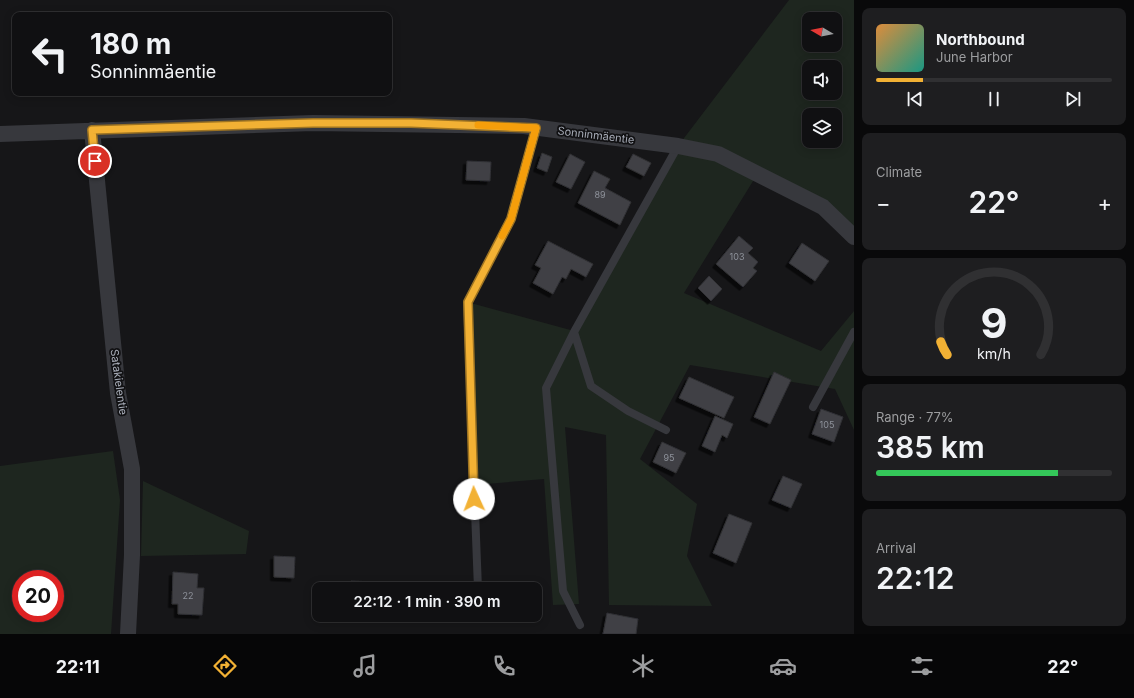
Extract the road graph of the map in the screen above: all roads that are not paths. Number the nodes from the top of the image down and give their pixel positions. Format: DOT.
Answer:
graph roads {
  1 [pos="536,128"];
  2 [pos="92,130"];
  3 [pos="0,134"];
  4 [pos="678,146"];
  5 [pos="854,237"];
  6 [pos="574,332"];
  7 [pos="854,332"];
  8 [pos="813,407"];
  9 [pos="666,430"];
  10 [pos="478,582"];
  11 [pos="580,625"];
  12 [pos="128,634"];
  1 -- 2 [label="street, Sonninmäentie"];
  1 -- 4 [label="street, Sonninmäentie"];
  1 -- 10 [label="lane"];
  2 -- 3 [label="street, Sonninmäentie"];
  2 -- 12 [label="street, Satakielentie"];
  4 -- 5 [label="street, Sonninmäentie"];
  4 -- 6 [label="lane"];
  6 -- 9 [label="lane"];
  6 -- 11 [label="lane"];
  7 -- 8 [label="lane"];
}
